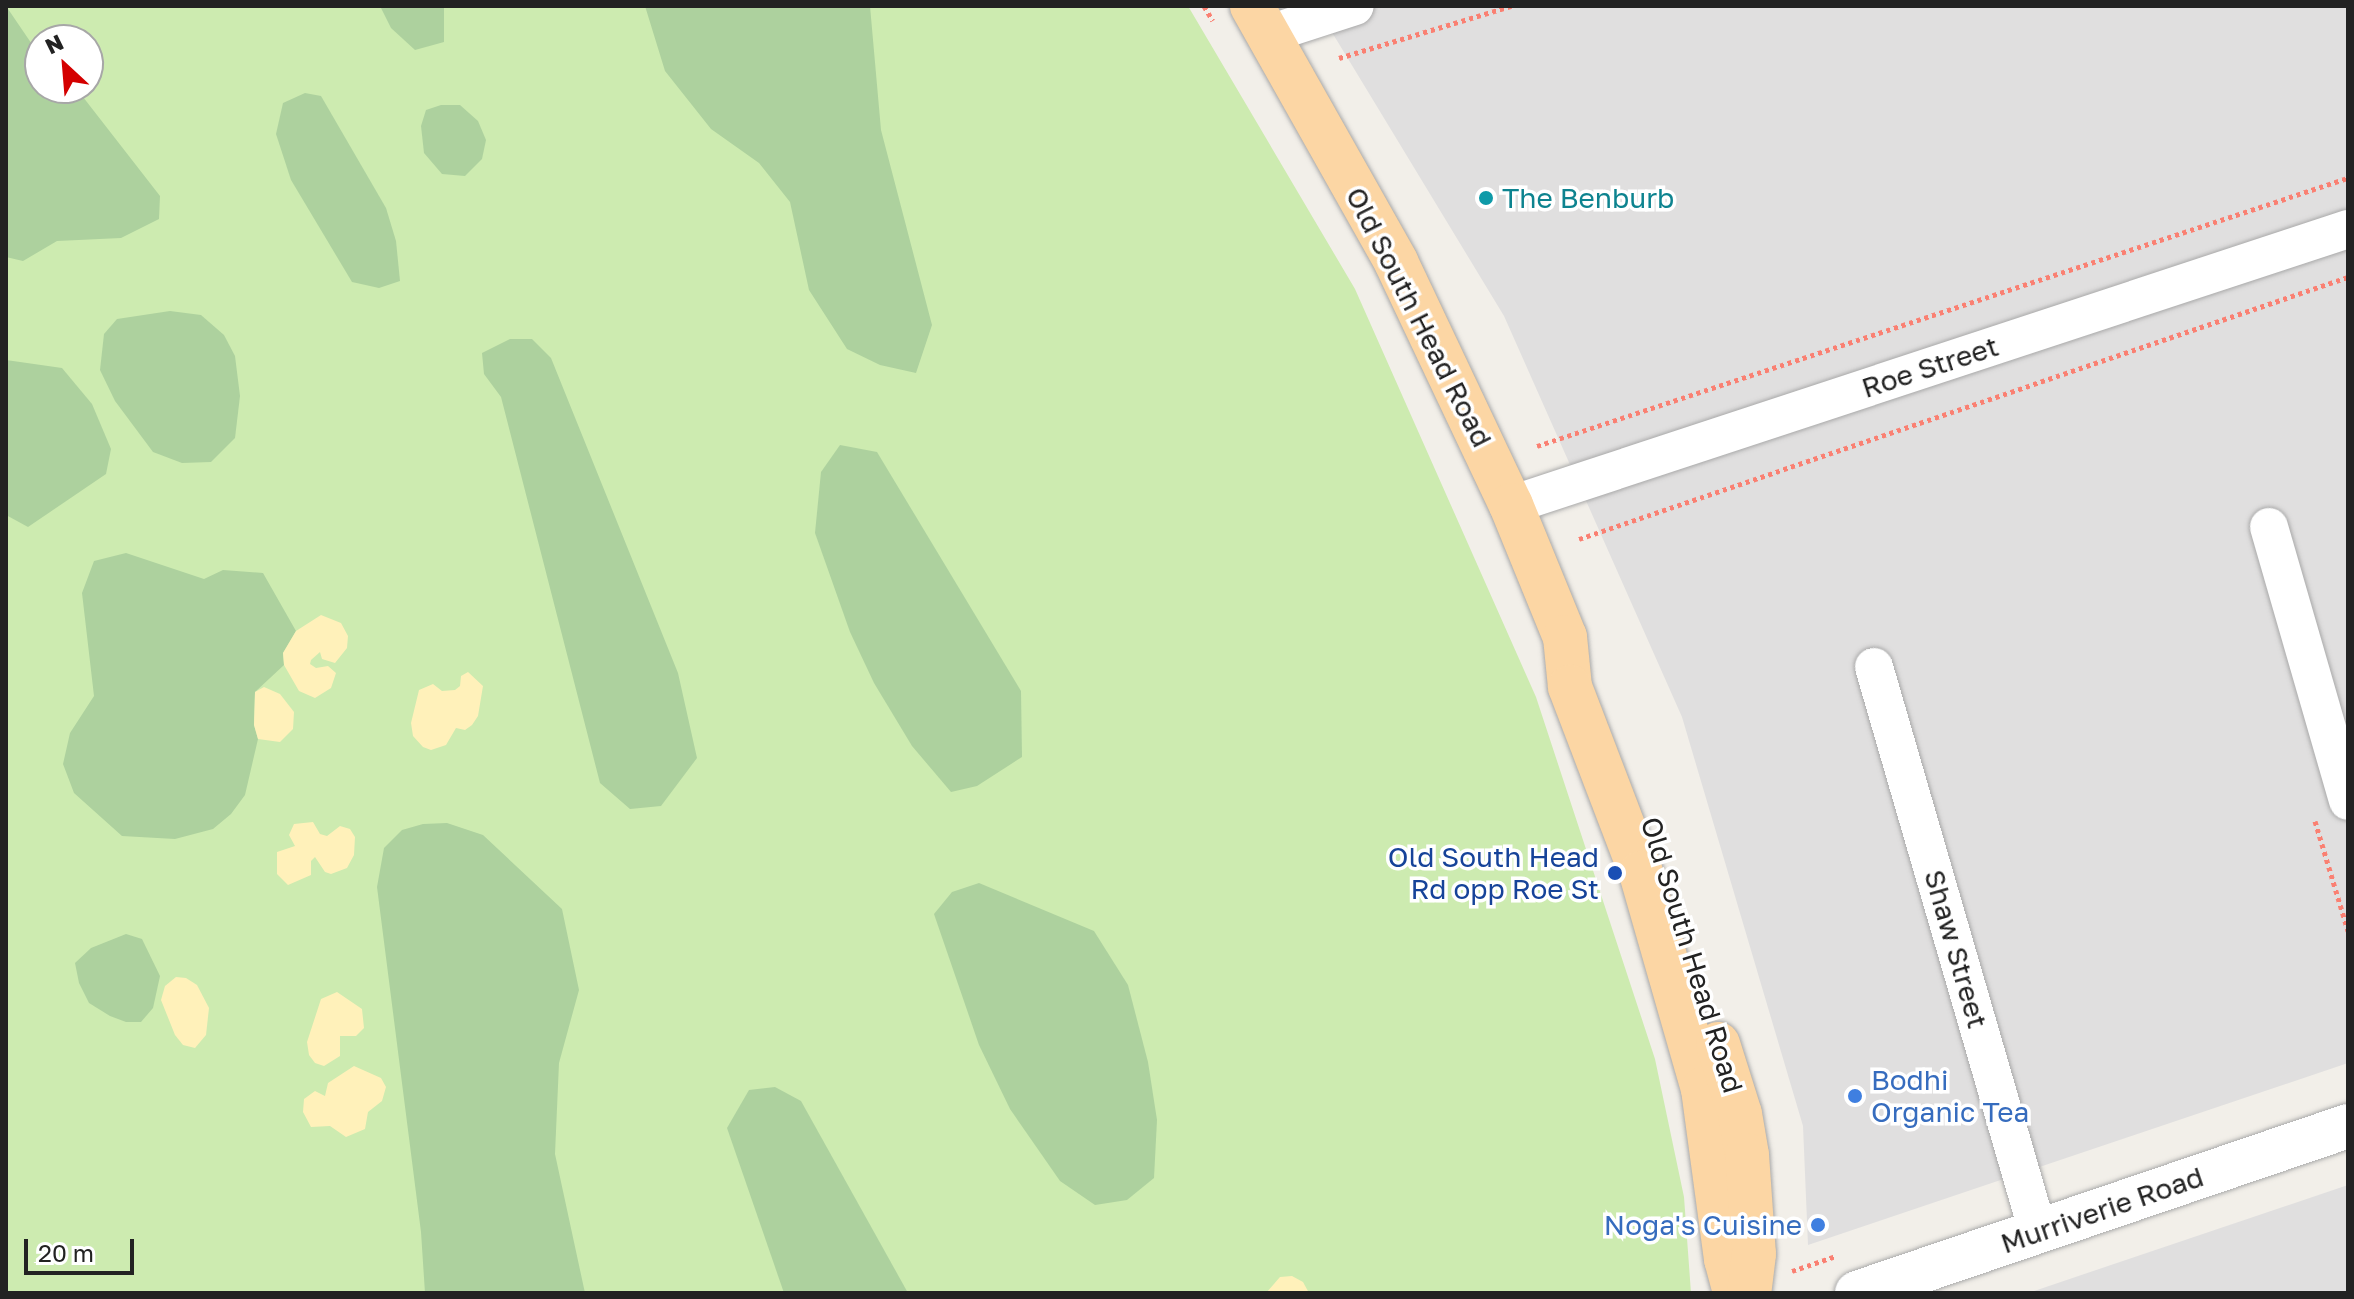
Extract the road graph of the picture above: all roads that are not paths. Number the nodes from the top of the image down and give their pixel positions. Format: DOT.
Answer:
graph roads {
  1 [pos="1355,6"];
  2 [pos="1247,25"];
  3 [pos="2348,229"];
  4 [pos="1511,505"];
  5 [pos="2269,527"];
  6 [pos="1565,637"];
  7 [pos="1874,667"];
  8 [pos="2348,801"];
  9 [pos="2348,1126"];
  10 [pos="2038,1232"];
  11 [pos="1735,1293"];
  12 [pos="1749,1293"];
  13 [pos="1857,1293"];
  1 -- 2 [label="street"];
  2 -- 4 [label="main road, Old South Head Road"];
  3 -- 4 [label="street, Roe Street"];
  4 -- 6 [label="main road, Old South Head Road"];
  5 -- 8 [label="street"];
  6 -- 11 [label="main road, Old South Head Road"];
  6 -- 12 [label="main road, Old South Head Road"];
  7 -- 10 [label="street, Shaw Street"];
  9 -- 10 [label="street, Murriverie Road"];
  10 -- 13 [label="street, Murriverie Road"];
}
